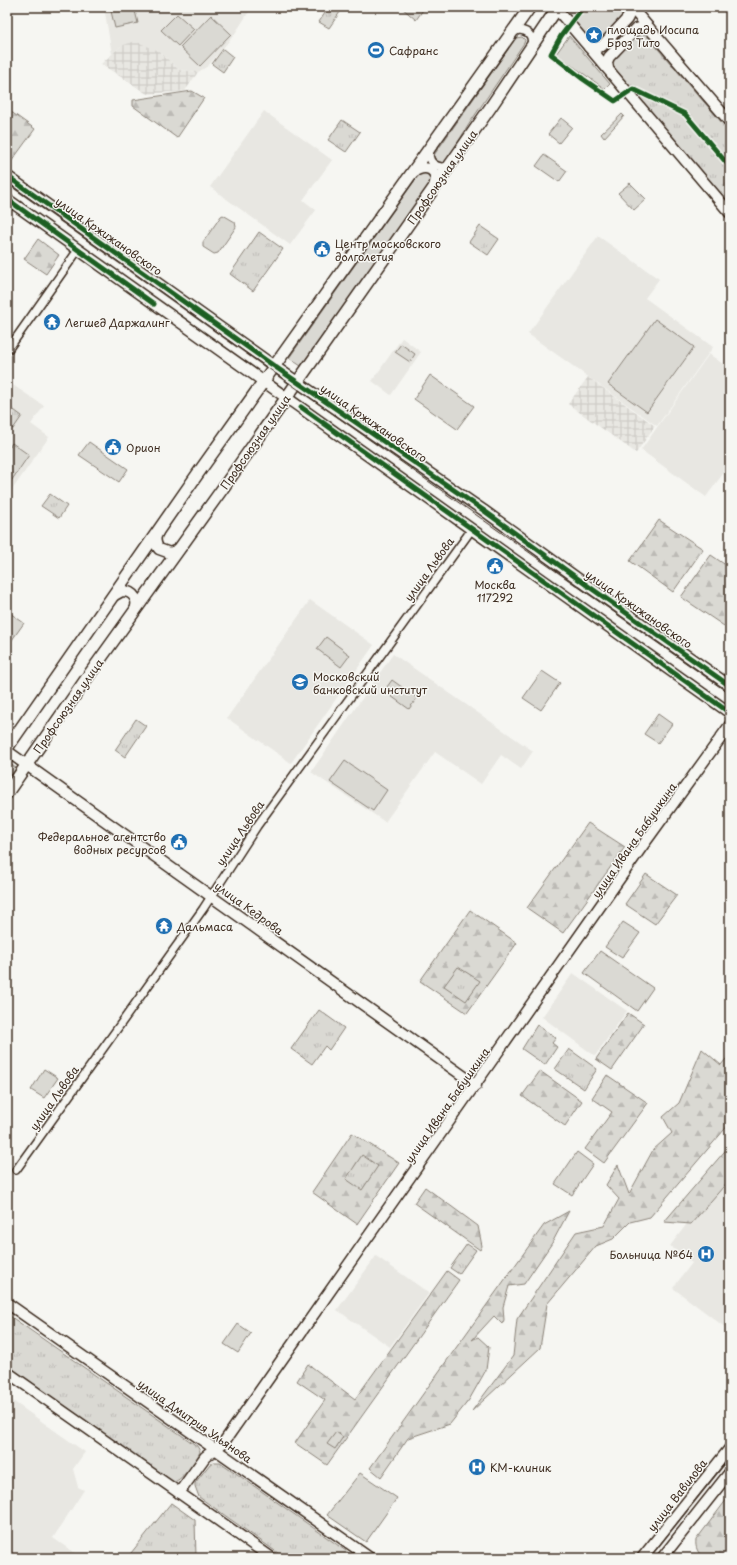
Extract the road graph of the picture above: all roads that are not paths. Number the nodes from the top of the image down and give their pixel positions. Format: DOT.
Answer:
graph roads {
  1 [pos="530,7"];
  2 [pos="631,7"];
  3 [pos="557,8"];
  4 [pos="649,28"];
  5 [pos="509,36"];
  6 [pos="589,47"];
  7 [pos="529,50"];
  8 [pos="608,68"];
  9 [pos="730,122"];
  10 [pos="432,146"];
  11 [pos="450,165"];
  12 [pos="412,173"];
  13 [pos="7,176"];
  14 [pos="434,189"];
  15 [pos="7,199"];
  16 [pos="730,213"];
  17 [pos="78,250"];
  18 [pos="7,352"];
  19 [pos="274,366"];
  20 [pos="263,382"];
  21 [pos="298,382"];
  22 [pos="286,398"];
  23 [pos="472,529"];
  24 [pos="158,532"];
  25 [pos="180,548"];
  26 [pos="112,596"];
  27 [pos="134,612"];
  28 [pos="730,686"];
  29 [pos="730,713"];
  30 [pos="730,725"];
  31 [pos="7,748"];
  32 [pos="7,751"];
  33 [pos="27,765"];
  34 [pos="7,793"];
  35 [pos="211,896"];
  36 [pos="476,1085"];
  37 [pos="16,1170"];
  38 [pos="7,1303"];
  39 [pos="7,1372"];
  40 [pos="730,1448"];
  41 [pos="215,1449"];
  42 [pos="730,1472"];
  43 [pos="179,1493"];
  44 [pos="272,1558"];
  45 [pos="370,1558"];
  46 [pos="642,1558"];
  47 [pos="662,1558"];
  1 -- 5 [label="main road"];
  2 -- 4 [label="street"];
  2 -- 6 [label="street"];
  3 -- 6 [label="street"];
  3 -- 7 [label="main road, Профсоюзная улица"];
  4 -- 8 [label="street"];
  4 -- 9 [label="street"];
  5 -- 7 [label="street"];
  5 -- 10 [label="main road"];
  6 -- 8 [label="street"];
  7 -- 11 [label="main road, Профсоюзная улица"];
  8 -- 16 [label="street"];
  10 -- 11 [label="street"];
  10 -- 12 [label="main road"];
  11 -- 14 [label="main road, Профсоюзная улица"];
  12 -- 14 [label="street"];
  12 -- 19 [label="main road"];
  13 -- 19 [label="street, улица Кржижановского"];
  14 -- 21 [label="main road, Профсоюзная улица"];
  15 -- 17 [label="street"];
  17 -- 18 [label="street"];
  17 -- 20 [label="street"];
  19 -- 20 [label="main road"];
  19 -- 21 [label="street, улица Кржижановского"];
  20 -- 22 [label="street"];
  20 -- 24 [label="main road"];
  21 -- 22 [label="main road, Профсоюзная улица"];
  21 -- 28 [label="street, улица Кржижановского"];
  22 -- 23 [label="street"];
  22 -- 25 [label="main road, Профсоюзная улица"];
  23 -- 29 [label="street"];
  23 -- 35 [label="street, улица Львова"];
  24 -- 25 [label="street"];
  24 -- 26 [label="main road"];
  25 -- 27 [label="main road, Профсоюзная улица"];
  26 -- 27 [label="street"];
  26 -- 31 [label="main road"];
  27 -- 33 [label="main road, Профсоюзная улица"];
  30 -- 36 [label="street, улица Ивана Бабушкина"];
  32 -- 33 [label="street, улица Кедрова"];
  33 -- 34 [label="main road, Профсоюзная улица"];
  33 -- 35 [label="street, улица Кедрова"];
  35 -- 36 [label="street, улица Кедрова"];
  35 -- 37 [label="street, улица Львова"];
  36 -- 41 [label="street, улица Ивана Бабушкина"];
  38 -- 41 [label="street, улица Дмитрия Ульянова"];
  39 -- 43 [label="street"];
  40 -- 46 [label="street, улица Вавилова"];
  41 -- 43 [label="street, улица Ивана Бабушкина"];
  41 -- 45 [label="street, улица Дмитрия Ульянова"];
  42 -- 47 [label="street"];
  43 -- 44 [label="street"];
}
